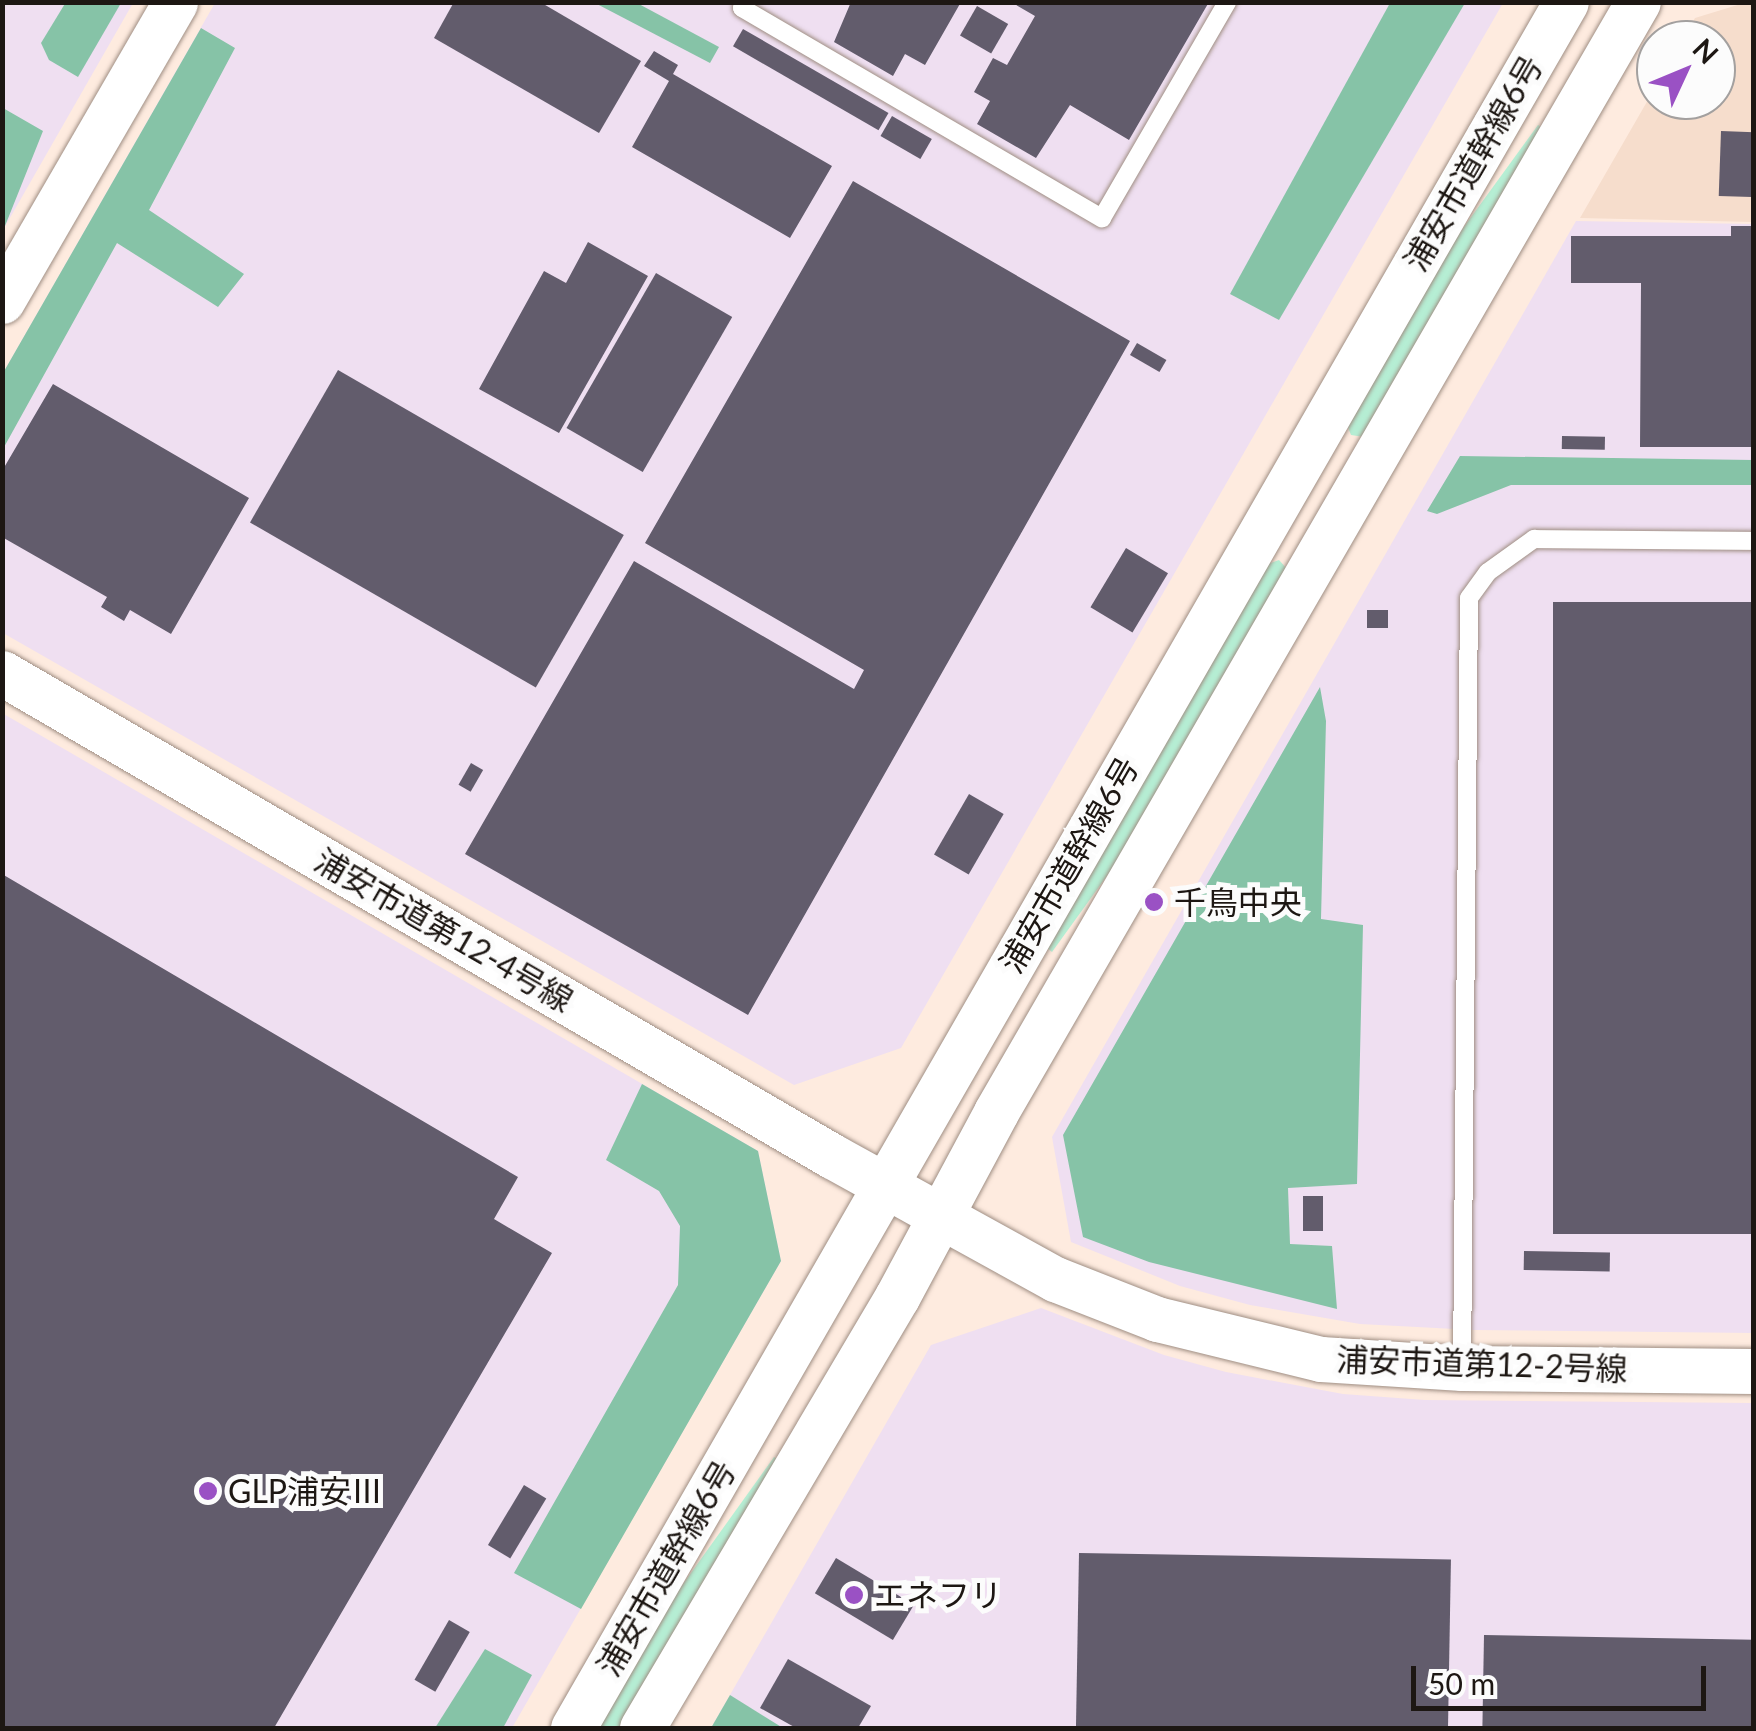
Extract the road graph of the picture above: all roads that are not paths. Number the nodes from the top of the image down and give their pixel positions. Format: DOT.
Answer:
graph roads {
  1 [pos="175,2"];
  2 [pos="746,2"];
  3 [pos="1227,2"];
  4 [pos="1566,2"];
  5 [pos="1638,2"];
  6 [pos="2,301"];
  7 [pos="1754,541"];
  8 [pos="2,673"];
  9 [pos="888,1185"];
  10 [pos="940,1216"];
  11 [pos="1462,1368"];
  12 [pos="1754,1370"];
  13 [pos="573,1728"];
  14 [pos="642,1728"];
  1 -- 6 [label="street"];
  2 -- 3 [label="lane"];
  4 -- 9 [label="street, 浦安市道幹線6号"];
  5 -- 10 [label="street, 浦安市道幹線6号"];
  7 -- 11 [label="lane"];
  8 -- 9 [label="street, 浦安市道第12-4号線"];
  9 -- 10 [label="street, 浦安市道第12-2号線"];
  9 -- 13 [label="street, 浦安市道幹線6号"];
  10 -- 11 [label="street, 浦安市道第12-2号線"];
  10 -- 14 [label="street, 浦安市道幹線6号"];
  11 -- 12 [label="street, 浦安市道第12-2号線"];
}
